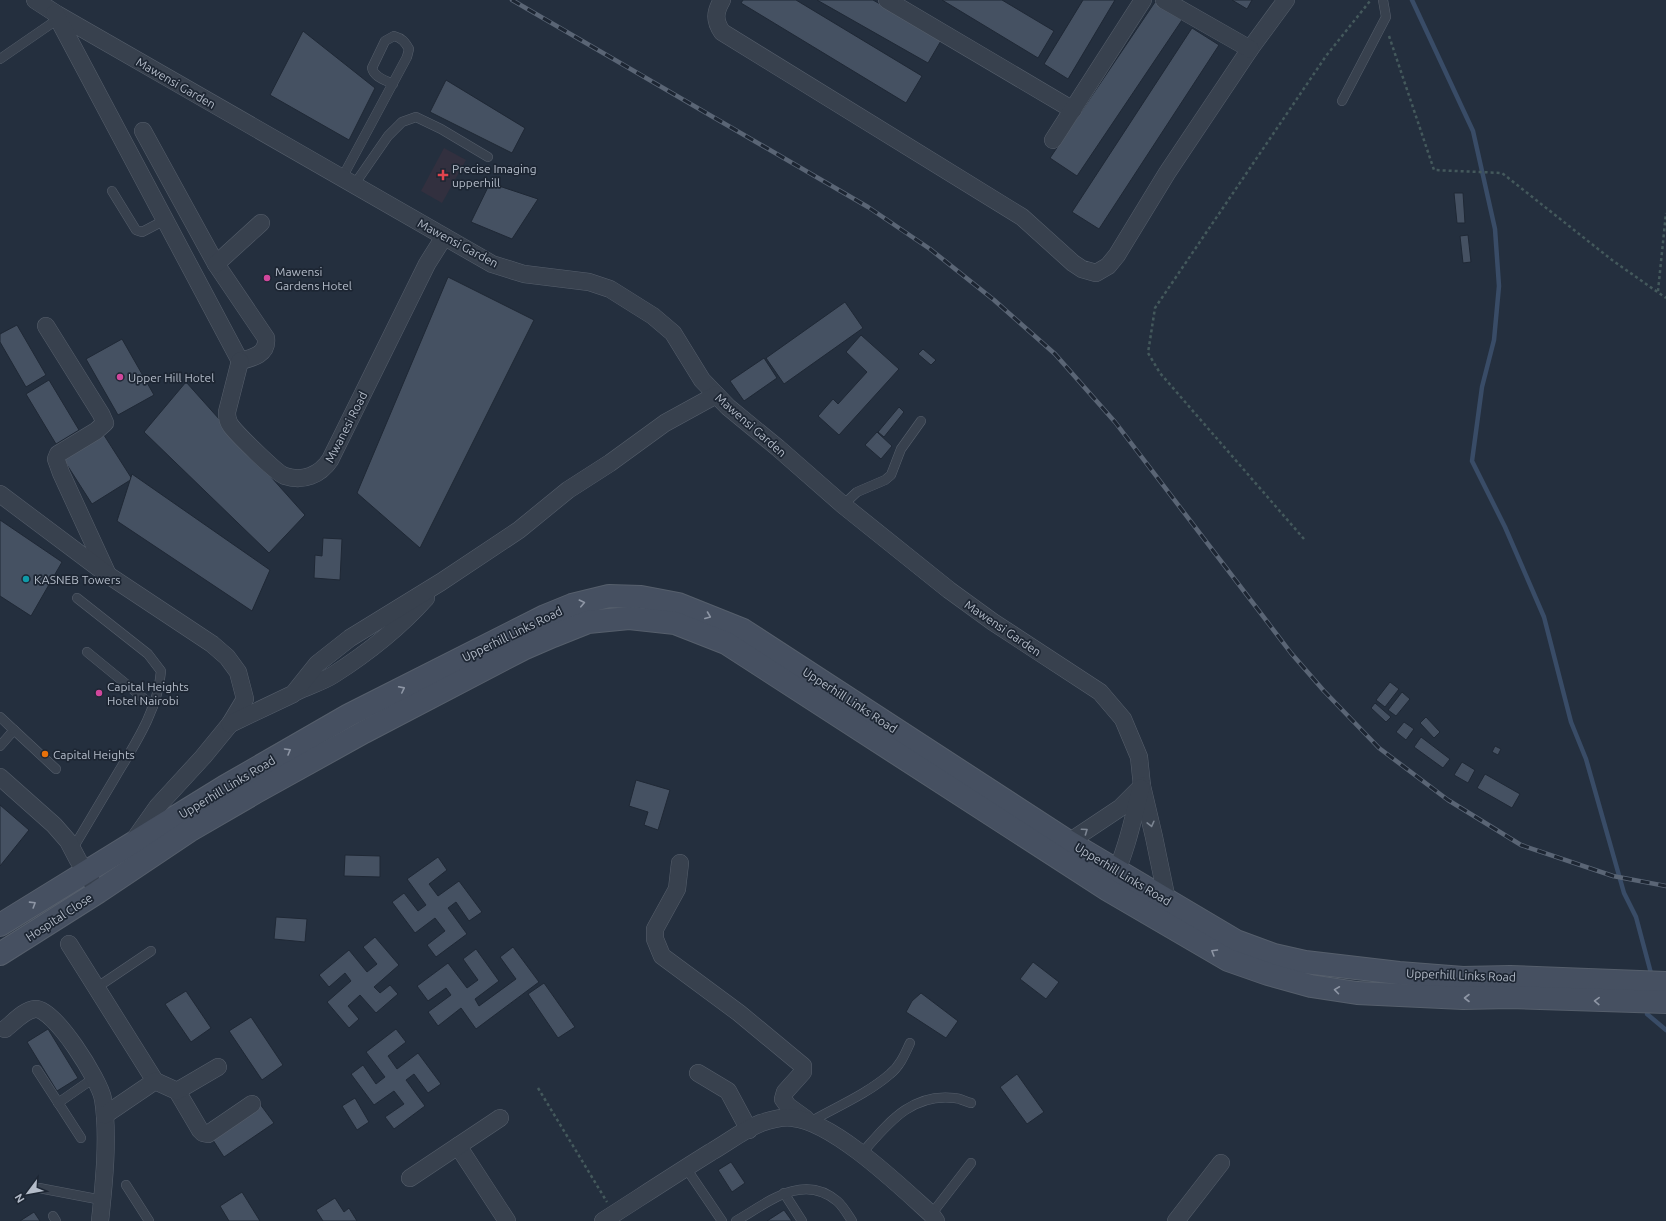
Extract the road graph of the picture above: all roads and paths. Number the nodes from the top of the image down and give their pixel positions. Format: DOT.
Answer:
graph roads {
  1 [pos="35,0"];
  2 [pos="722,0"];
  3 [pos="887,0"];
  4 [pos="1143,0"];
  5 [pos="1164,0"];
  6 [pos="1286,0"];
  7 [pos="1371,0"];
  8 [pos="1382,0"];
  9 [pos="57,16"];
  10 [pos="1384,22"];
  11 [pos="1250,49"];
  12 [pos="0,59"];
  13 [pos="393,84"];
  14 [pos="1342,101"];
  15 [pos="1072,110"];
  16 [pos="144,131"];
  17 [pos="1053,140"];
  18 [pos="488,157"];
  19 [pos="348,181"];
  20 [pos="112,191"];
  21 [pos="1666,213"];
  22 [pos="165,220"];
  23 [pos="261,223"];
  24 [pos="444,237"];
  25 [pos="216,264"];
  26 [pos="1658,292"];
  27 [pos="1666,298"];
  28 [pos="46,326"];
  29 [pos="240,361"];
  30 [pos="716,395"];
  31 [pos="922,421"];
  32 [pos="0,494"];
  33 [pos="843,505"];
  34 [pos="1304,539"];
  35 [pos="108,575"];
  36 [pos="78,598"];
  37 [pos="87,652"];
  38 [pos="153,706"];
  39 [pos="0,717"];
  40 [pos="230,724"];
  41 [pos="14,730"];
  42 [pos="0,746"];
  43 [pos="56,769"];
  44 [pos="0,777"];
  45 [pos="1142,786"];
  46 [pos="131,844"];
  47 [pos="72,850"];
  48 [pos="1063,850"];
  49 [pos="680,863"];
  50 [pos="1118,870"];
  51 [pos="86,871"];
  52 [pos="1108,890"];
  53 [pos="98,892"];
  54 [pos="1167,900"];
  55 [pos="0,925"];
  56 [pos="69,944"];
  57 [pos="151,951"];
  58 [pos="0,954"];
  59 [pos="1666,982"];
  60 [pos="96,988"];
  61 [pos="1636,992"];
  62 [pos="1666,1002"];
  63 [pos="5,1029"];
  64 [pos="910,1043"];
  65 [pos="218,1067"];
  66 [pos="37,1070"];
  67 [pos="698,1073"];
  68 [pos="94,1078"];
  69 [pos="155,1081"];
  70 [pos="538,1088"];
  71 [pos="177,1092"];
  72 [pos="972,1103"];
  73 [pos="58,1104"];
  74 [pos="252,1104"];
  75 [pos="105,1115"];
  76 [pos="500,1118"];
  77 [pos="810,1122"];
  78 [pos="749,1130"];
  79 [pos="81,1138"];
  80 [pos="458,1146"];
  81 [pos="861,1154"];
  82 [pos="971,1163"];
  83 [pos="1221,1163"];
  84 [pos="686,1168"];
  85 [pos="410,1178"];
  86 [pos="126,1185"];
  87 [pos="39,1188"];
  88 [pos="784,1193"];
  89 [pos="102,1200"];
  90 [pos="608,1218"];
  91 [pos="932,1219"];
  92 [pos="100,1221"];
  93 [pos="149,1221"];
  94 [pos="507,1221"];
  95 [pos="722,1221"];
  96 [pos="736,1221"];
  97 [pos="802,1221"];
  98 [pos="852,1221"];
  99 [pos="1176,1221"];
  1 -- 9 [label="street, Mawensi Garden"];
  2 -- 11 [label="street"];
  3 -- 15 [label="street"];
  4 -- 15 [label="street"];
  5 -- 11 [label="street"];
  6 -- 11 [label="street"];
  7 -- 34 [label="path"];
  8 -- 10 [label="lane"];
  9 -- 12 [label="lane"];
  9 -- 19 [label="street, Mawensi Garden"];
  9 -- 22 [label="street"];
  10 -- 14 [label="lane"];
  10 -- 26 [label="path"];
  13 -- 13 [label="lane"];
  13 -- 19 [label="lane"];
  15 -- 17 [label="street"];
  16 -- 25 [label="street"];
  18 -- 19 [label="lane"];
  19 -- 24 [label="street, Mawensi Garden"];
  20 -- 22 [label="lane"];
  21 -- 26 [label="path"];
  22 -- 29 [label="street"];
  23 -- 25 [label="street"];
  24 -- 29 [label="street, Mwanesi Road"];
  24 -- 30 [label="street, Mawensi Garden"];
  25 -- 29 [label="street"];
  26 -- 27 [label="path"];
  28 -- 35 [label="street"];
  30 -- 33 [label="street, Mawensi Garden"];
  30 -- 40 [label="street"];
  31 -- 33 [label="lane"];
  32 -- 35 [label="street"];
  33 -- 45 [label="street, Mawensi Garden"];
  35 -- 40 [label="street"];
  36 -- 38 [label="lane"];
  37 -- 38 [label="lane"];
  38 -- 47 [label="lane"];
  39 -- 41 [label="lane"];
  40 -- 46 [label="street"];
  41 -- 42 [label="lane"];
  41 -- 43 [label="lane"];
  44 -- 47 [label="street, Hospital Close"];
  48 -- 45 [label="street, one-way"];
  45 -- 50 [label="street"];
  45 -- 54 [label="street, one-way"];
  46 -- 48 [label="street, Upperhill Links Road, one-way"];
  46 -- 51 [label="street, Upperhill Links Road"];
  47 -- 51 [label="street, Hospital Close"];
  48 -- 50 [label="street, Upperhill Links Road"];
  48 -- 52 [label="street, Upperhill Links Road"];
  48 -- 53 [label="street, Upperhill Links Road"];
  49 -- 77 [label="street"];
  50 -- 52 [label="street"];
  50 -- 54 [label="street, Upperhill Links Road"];
  51 -- 53 [label="street, Hospital Close"];
  55 -- 51 [label="street, Hospital Close, one-way"];
  61 -- 52 [label="street, Upperhill Links Road, one-way"];
  53 -- 58 [label="street, Hospital Close"];
  54 -- 61 [label="street, Upperhill Links Road"];
  56 -- 60 [label="street"];
  57 -- 60 [label="lane"];
  59 -- 61 [label="street"];
  60 -- 69 [label="street"];
  61 -- 62 [label="street"];
  63 -- 68 [label="street"];
  64 -- 77 [label="lane"];
  65 -- 71 [label="street"];
  66 -- 73 [label="lane"];
  67 -- 78 [label="street"];
  68 -- 73 [label="lane"];
  68 -- 75 [label="street"];
  69 -- 71 [label="street"];
  69 -- 75 [label="street"];
  70 -- 90 [label="path"];
  71 -- 74 [label="street"];
  72 -- 81 [label="lane"];
  73 -- 79 [label="lane"];
  75 -- 89 [label="street"];
  76 -- 80 [label="street"];
  77 -- 78 [label="street"];
  77 -- 81 [label="street"];
  78 -- 84 [label="street"];
  80 -- 85 [label="street"];
  80 -- 94 [label="street"];
  81 -- 91 [label="street"];
  82 -- 91 [label="lane"];
  83 -- 99 [label="street"];
  84 -- 90 [label="street"];
  84 -- 95 [label="lane"];
  86 -- 93 [label="lane"];
  87 -- 89 [label="lane"];
  88 -- 96 [label="lane"];
  88 -- 97 [label="lane"];
  88 -- 98 [label="lane"];
  89 -- 92 [label="street"];
}
